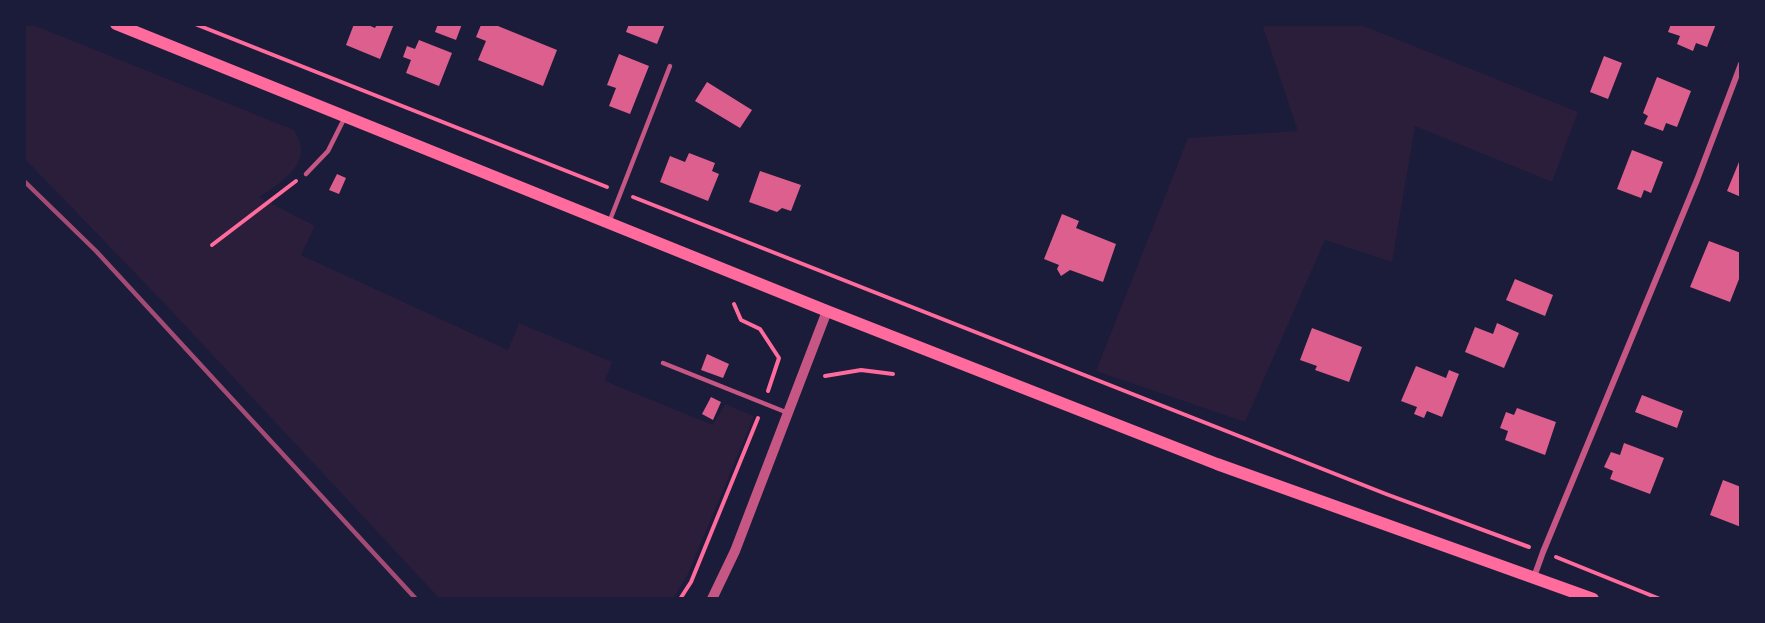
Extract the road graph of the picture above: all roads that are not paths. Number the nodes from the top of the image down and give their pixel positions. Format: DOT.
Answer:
graph roads {
  1 [pos="116,24"];
  2 [pos="1741,64"];
  3 [pos="670,66"];
  4 [pos="345,116"];
  5 [pos="306,174"];
  6 [pos="609,223"];
  7 [pos="827,311"];
  8 [pos="663,363"];
  9 [pos="788,413"];
  10 [pos="1534,578"];
  11 [pos="712,599"];
  12 [pos="1593,599"];
  1 -- 4 [label="main road"];
  2 -- 10 [label="street"];
  3 -- 6 [label="lane"];
  4 -- 5 [label="lane"];
  4 -- 6 [label="main road"];
  6 -- 7 [label="main road"];
  7 -- 9 [label="street"];
  7 -- 10 [label="main road"];
  8 -- 9 [label="lane"];
  9 -- 11 [label="street"];
  10 -- 12 [label="main road"];
}
